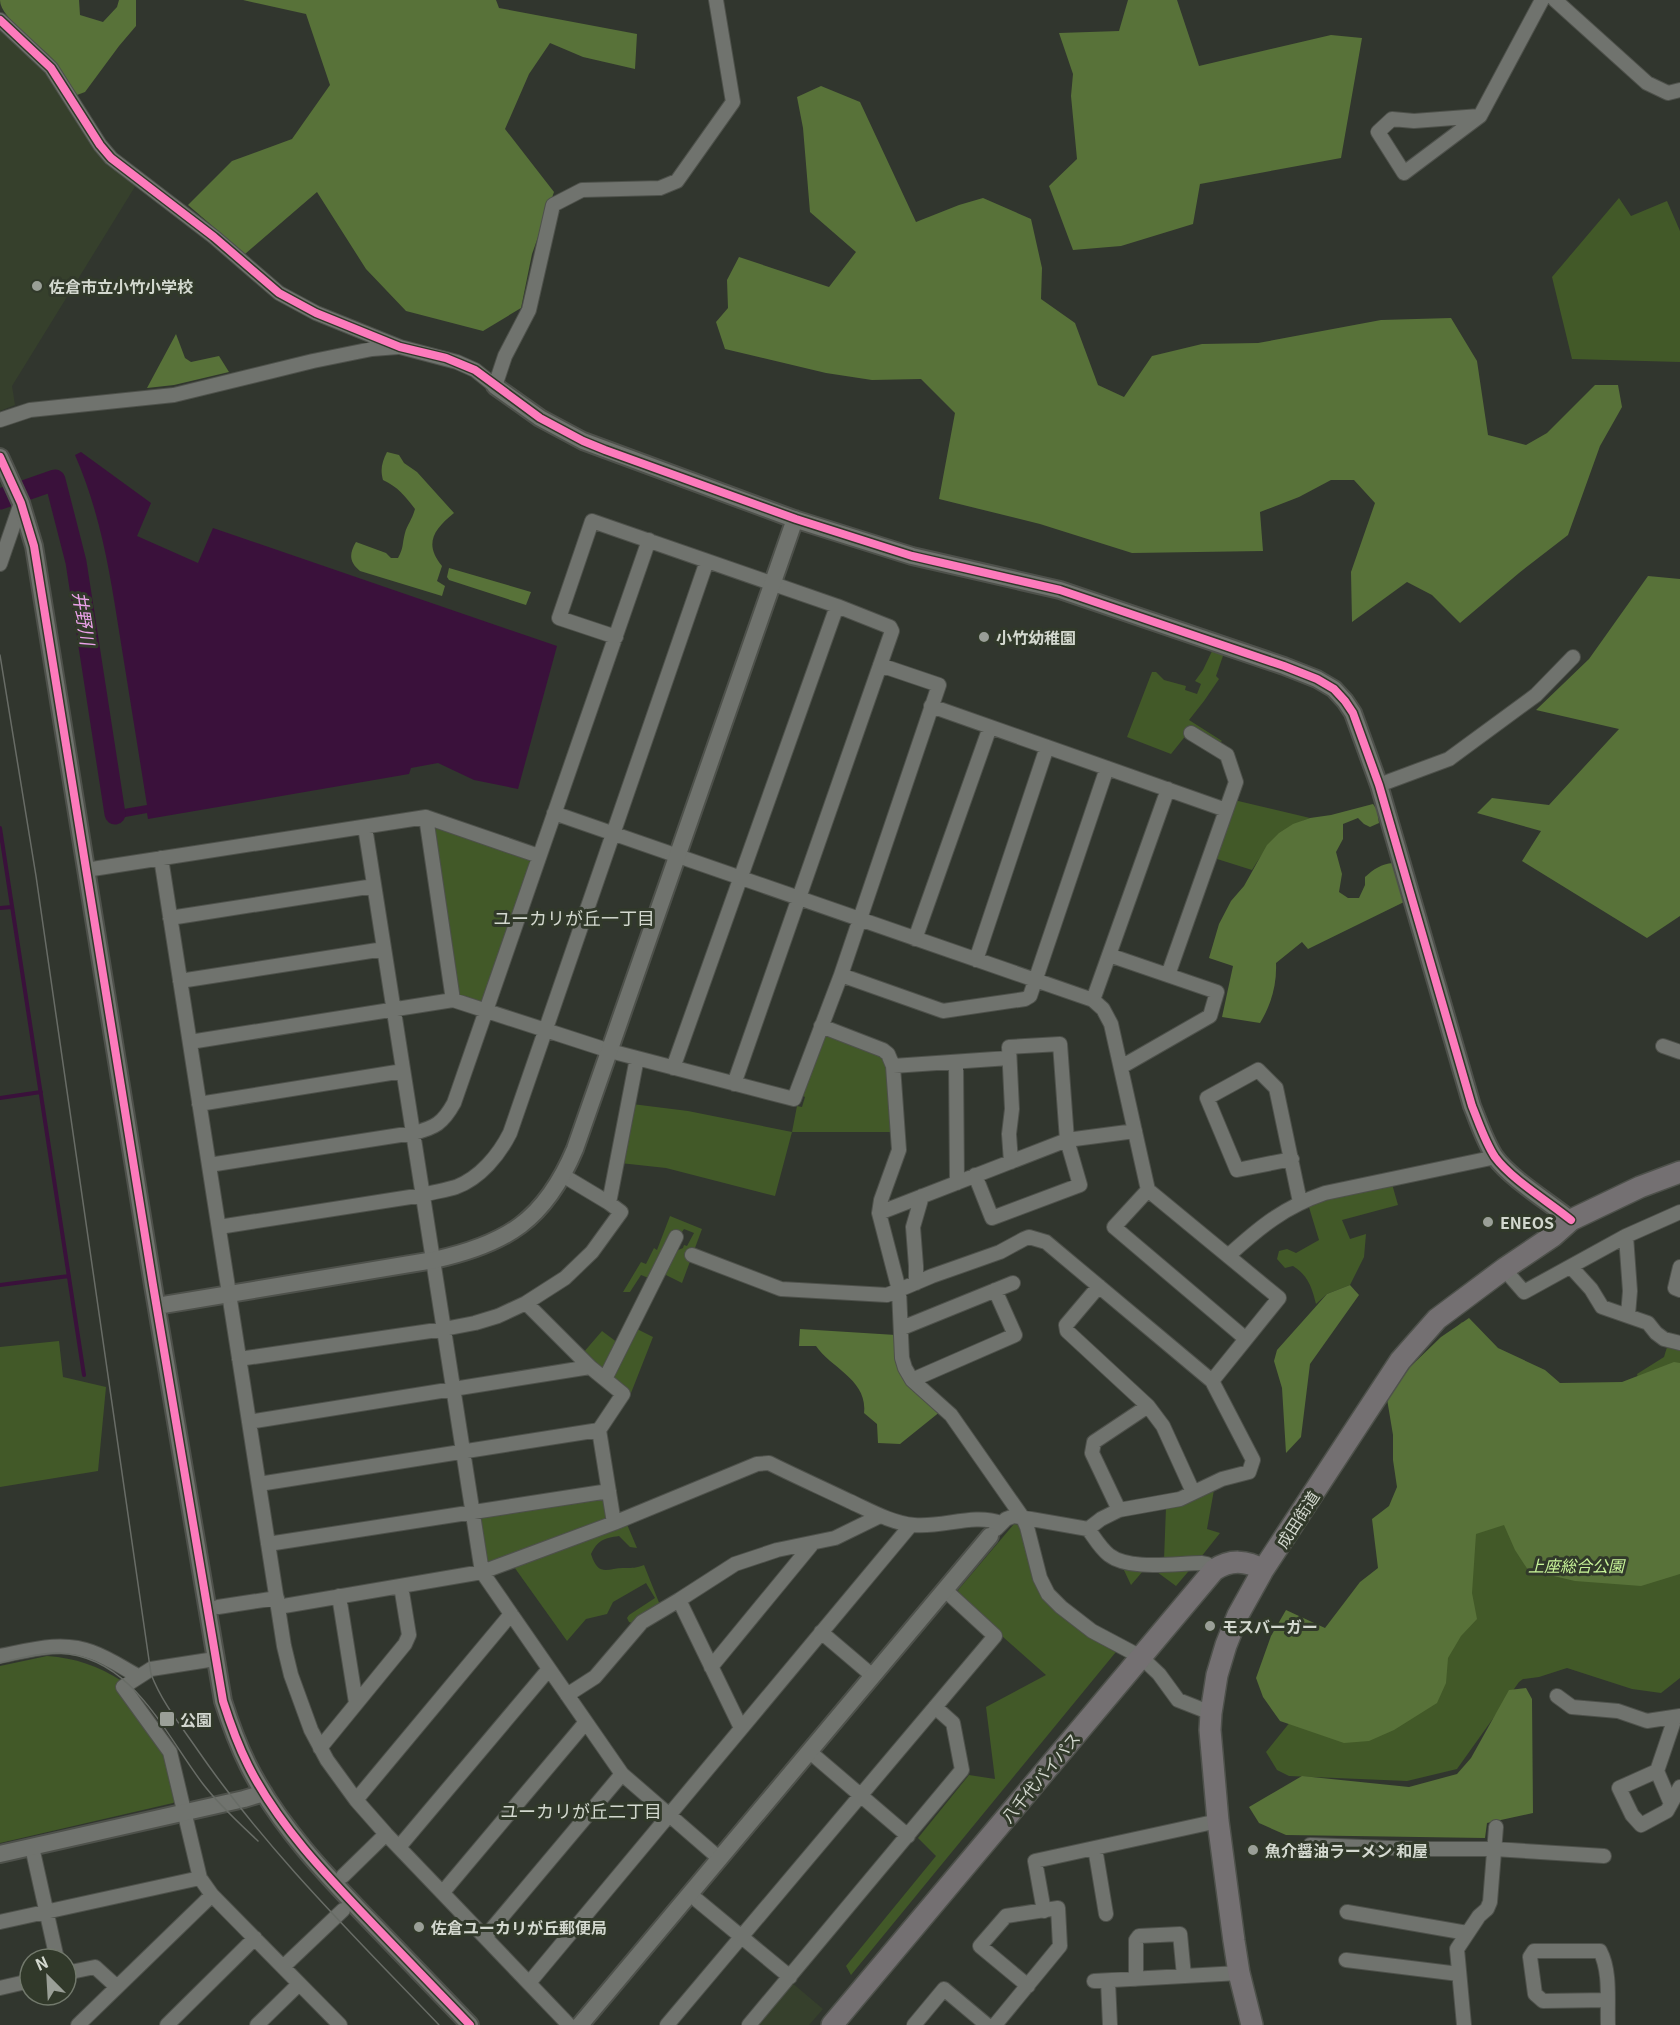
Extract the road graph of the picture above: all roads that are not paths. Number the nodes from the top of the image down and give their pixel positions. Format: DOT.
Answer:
graph roads {
  1 [pos="716,0"];
  2 [pos="1542,0"];
  3 [pos="1555,0"];
  4 [pos="0,20"];
  5 [pos="1680,90"];
  6 [pos="1480,116"];
  7 [pos="400,347"];
  8 [pos="495,386"];
  9 [pos="0,420"];
  10 [pos="0,457"];
  11 [pos="21,503"];
  12 [pos="795,519"];
  13 [pos="649,540"];
  14 [pos="707,561"];
  15 [pos="0,564"];
  16 [pos="772,583"];
  17 [pos="837,606"];
  18 [pos="616,637"];
  19 [pos="1573,657"];
  20 [pos="880,665"];
  21 [pos="932,706"];
  22 [pos="990,726"];
  23 [pos="1191,733"];
  24 [pos="1047,747"];
  25 [pos="1107,768"];
  26 [pos="1379,785"];
  27 [pos="1168,789"];
  28 [pos="1226,810"];
  29 [pos="554,813"];
  30 [pos="426,817"];
  31 [pos="365,827"];
  32 [pos="613,834"];
  33 [pos="539,856"];
  34 [pos="678,857"];
  35 [pos="161,858"];
  36 [pos="86,870"];
  37 [pos="740,879"];
  38 [pos="374,886"];
  39 [pos="798,899"];
  40 [pos="170,918"];
  41 [pos="858,919"];
  42 [pos="915,939"];
  43 [pos="384,949"];
  44 [pos="1109,955"];
  45 [pos="976,960"];
  46 [pos="841,975"];
  47 [pos="1168,975"];
  48 [pos="180,981"];
  49 [pos="1035,981"];
  50 [pos="453,1000"];
  51 [pos="1093,1000"];
  52 [pos="393,1010"];
  53 [pos="486,1012"];
  54 [pos="821,1026"];
  55 [pos="545,1030"];
  56 [pos="190,1042"];
  57 [pos="1663,1046"];
  58 [pos="610,1051"];
  59 [pos="1680,1052"];
  60 [pos="637,1058"];
  61 [pos="1009,1058"];
  62 [pos="956,1062"];
  63 [pos="893,1066"];
  64 [pos="1121,1067"];
  65 [pos="673,1068"];
  66 [pos="403,1071"];
  67 [pos="734,1084"];
  68 [pos="199,1104"];
  69 [pos="1135,1131"];
  70 [pos="413,1133"];
  71 [pos="1067,1140"];
  72 [pos="1496,1157"];
  73 [pos="1292,1159"];
  74 [pos="1011,1162"];
  75 [pos="209,1165"];
  76 [pos="1680,1172"];
  77 [pos="975,1175"];
  78 [pos="564,1176"];
  79 [pos="957,1182"];
  80 [pos="1148,1190"];
  81 [pos="423,1195"];
  82 [pos="922,1196"];
  83 [pos="1300,1202"];
  84 [pos="609,1203"];
  85 [pos="1680,1212"];
  86 [pos="879,1213"];
  87 [pos="1571,1220"];
  88 [pos="219,1227"];
  89 [pos="1626,1236"];
  90 [pos="676,1238"];
  91 [pos="692,1255"];
  92 [pos="1228,1256"];
  93 [pos="434,1260"];
  94 [pos="1571,1267"];
  95 [pos="1680,1267"];
  96 [pos="1504,1269"];
  97 [pos="916,1283"];
  98 [pos="1013,1283"];
  99 [pos="1099,1286"];
  100 [pos="899,1290"];
  101 [pos="995,1290"];
  102 [pos="1680,1290"];
  103 [pos="229,1294"];
  104 [pos="526,1303"];
  105 [pos="157,1306"];
  106 [pos="1628,1315"];
  107 [pos="902,1328"];
  108 [pos="444,1329"];
  109 [pos="1246,1339"];
  110 [pos="1680,1343"];
  111 [pos="239,1359"];
  112 [pos="590,1367"];
  113 [pos="605,1379"];
  114 [pos="912,1380"];
  115 [pos="1212,1381"];
  116 [pos="454,1389"];
  117 [pos="1148,1406"];
  118 [pos="249,1422"];
  119 [pos="599,1430"];
  120 [pos="463,1451"];
  121 [pos="259,1484"];
  122 [pos="609,1491"];
  123 [pos="1193,1492"];
  124 [pos="1119,1510"];
  125 [pos="473,1512"];
  126 [pos="880,1516"];
  127 [pos="1023,1518"];
  128 [pos="615,1523"];
  129 [pos="1001,1523"];
  130 [pos="911,1525"];
  131 [pos="1088,1529"];
  132 [pos="990,1536"];
  133 [pos="813,1543"];
  134 [pos="268,1544"];
  135 [pos="1214,1570"];
  136 [pos="1263,1570"];
  137 [pos="482,1572"];
  138 [pos="401,1586"];
  139 [pos="945,1590"];
  140 [pos="339,1596"];
  141 [pos="679,1600"];
  142 [pos="278,1602"];
  143 [pos="218,1607"];
  144 [pos="511,1614"];
  145 [pos="821,1632"];
  146 [pos="0,1656"];
  147 [pos="1141,1657"];
  148 [pos="215,1659"];
  149 [pos="711,1667"];
  150 [pos="549,1669"];
  151 [pos="868,1672"];
  152 [pos="138,1676"];
  153 [pos="567,1695"];
  154 [pos="1557,1696"];
  155 [pos="356,1703"];
  156 [pos="935,1707"];
  157 [pos="1210,1713"];
  158 [pos="1678,1717"];
  159 [pos="586,1722"];
  160 [pos="741,1728"];
  161 [pos="320,1748"];
  162 [pos="810,1752"];
  163 [pos="1657,1771"];
  164 [pos="622,1774"];
  165 [pos="1680,1787"];
  166 [pos="264,1793"];
  167 [pos="861,1795"];
  168 [pos="356,1800"];
  169 [pos="1671,1804"];
  170 [pos="185,1812"];
  171 [pos="669,1815"];
  172 [pos="1218,1821"];
  173 [pos="1496,1827"];
  174 [pos="386,1834"];
  175 [pos="908,1836"];
  176 [pos="1310,1845"];
  177 [pos="32,1847"];
  178 [pos="399,1847"];
  179 [pos="1095,1848"];
  180 [pos="1494,1849"];
  181 [pos="0,1854"];
  182 [pos="1604,1856"];
  183 [pos="720,1859"];
  184 [pos="343,1876"];
  185 [pos="200,1878"];
  186 [pos="443,1892"];
  187 [pos="212,1895"];
  188 [pos="697,1900"];
  189 [pos="343,1910"];
  190 [pos="1044,1911"];
  191 [pos="46,1912"];
  192 [pos="1347,1912"];
  193 [pos="1106,1914"];
  194 [pos="0,1922"];
  195 [pos="1467,1933"];
  196 [pos="485,1937"];
  197 [pos="742,1937"];
  198 [pos="255,1938"];
  199 [pos="54,1947"];
  200 [pos="1346,1960"];
  201 [pos="283,1967"];
  202 [pos="78,1971"];
  203 [pos="1239,1973"];
  204 [pos="1459,1974"];
  205 [pos="1184,1976"];
  206 [pos="789,1977"];
  207 [pos="1136,1979"];
  208 [pos="528,1983"];
  209 [pos="18,1984"];
  210 [pos="299,1984"];
  211 [pos="1028,1986"];
  212 [pos="117,1987"];
  213 [pos="0,1988"];
  214 [pos="1607,2000"];
  215 [pos="78,2025"];
  216 [pos="166,2025"];
  217 [pos="257,2025"];
  218 [pos="340,2025"];
  219 [pos="470,2025"];
  220 [pos="569,2025"];
  221 [pos="580,2025"];
  222 [pos="667,2025"];
  223 [pos="749,2025"];
  224 [pos="832,2025"];
  225 [pos="914,2025"];
  226 [pos="987,2025"];
  227 [pos="995,2025"];
  228 [pos="1110,2025"];
  229 [pos="1252,2025"];
  230 [pos="1464,2025"];
  231 [pos="1608,2025"];
  1 -- 8 [label="street"];
  2 -- 6 [label="street"];
  3 -- 5 [label="street"];
  4 -- 7 [label="street"];
  6 -- 6 [label="street"];
  7 -- 8 [label="street"];
  7 -- 9 [label="street"];
  8 -- 12 [label="street"];
  10 -- 11 [label="street"];
  11 -- 15 [label="street"];
  11 -- 36 [label="street"];
  12 -- 16 [label="street"];
  12 -- 26 [label="street"];
  13 -- 14 [label="street"];
  13 -- 18 [label="street"];
  13 -- 18 [label="street"];
  14 -- 16 [label="street"];
  14 -- 32 [label="street"];
  16 -- 17 [label="street"];
  16 -- 34 [label="street"];
  17 -- 20 [label="street"];
  17 -- 37 [label="street"];
  18 -- 29 [label="street"];
  19 -- 26 [label="street"];
  20 -- 21 [label="street"];
  20 -- 39 [label="street"];
  21 -- 22 [label="street"];
  21 -- 41 [label="street"];
  22 -- 24 [label="street"];
  22 -- 42 [label="street"];
  23 -- 28 [label="street"];
  24 -- 25 [label="street"];
  24 -- 45 [label="street"];
  25 -- 27 [label="street"];
  25 -- 49 [label="street"];
  26 -- 72 [label="street"];
  27 -- 28 [label="street"];
  27 -- 44 [label="street"];
  28 -- 47 [label="street"];
  29 -- 32 [label="street"];
  29 -- 33 [label="street"];
  30 -- 31 [label="street"];
  30 -- 33 [label="street"];
  30 -- 50 [label="street"];
  31 -- 35 [label="street"];
  31 -- 38 [label="street"];
  32 -- 34 [label="street"];
  32 -- 55 [label="street"];
  33 -- 53 [label="street"];
  34 -- 37 [label="street"];
  34 -- 58 [label="street"];
  35 -- 36 [label="street"];
  35 -- 40 [label="street"];
  36 -- 105 [label="street"];
  37 -- 39 [label="street"];
  37 -- 65 [label="street"];
  38 -- 40 [label="street"];
  38 -- 43 [label="street"];
  39 -- 41 [label="street"];
  39 -- 67 [label="street"];
  40 -- 48 [label="street"];
  41 -- 42 [label="street"];
  41 -- 46 [label="street"];
  42 -- 45 [label="street"];
  43 -- 48 [label="street"];
  43 -- 52 [label="street"];
  44 -- 47 [label="street"];
  44 -- 51 [label="street"];
  45 -- 49 [label="street"];
  46 -- 49 [label="street"];
  46 -- 54 [label="street"];
  47 -- 64 [label="street"];
  48 -- 56 [label="street"];
  49 -- 51 [label="street"];
  50 -- 52 [label="street"];
  50 -- 53 [label="street"];
  51 -- 64 [label="street"];
  52 -- 56 [label="street"];
  52 -- 66 [label="street"];
  53 -- 55 [label="street"];
  53 -- 70 [label="street"];
  54 -- 63 [label="street"];
  54 -- 67 [label="street"];
  55 -- 58 [label="street"];
  55 -- 81 [label="street"];
  56 -- 68 [label="street"];
  57 -- 59 [label="street"];
  58 -- 60 [label="street"];
  58 -- 78 [label="street"];
  60 -- 65 [label="street"];
  60 -- 84 [label="street"];
  61 -- 62 [label="street"];
  61 -- 71 [label="street"];
  61 -- 74 [label="street"];
  62 -- 63 [label="street"];
  62 -- 79 [label="street"];
  63 -- 86 [label="street"];
  64 -- 69 [label="street"];
  65 -- 67 [label="street"];
  66 -- 68 [label="street"];
  66 -- 70 [label="street"];
  68 -- 75 [label="street"];
  69 -- 71 [label="street"];
  69 -- 80 [label="street"];
  70 -- 75 [label="street"];
  70 -- 81 [label="street"];
  71 -- 74 [label="street"];
  71 -- 77 [label="street"];
  72 -- 83 [label="street"];
  72 -- 87 [label="street"];
  73 -- 73 [label="street"];
  73 -- 83 [label="street"];
  74 -- 77 [label="street"];
  75 -- 88 [label="street"];
  76 -- 87 [label="highway, 成田街道"];
  77 -- 79 [label="street"];
  78 -- 84 [label="street"];
  78 -- 93 [label="street"];
  79 -- 82 [label="street"];
  80 -- 92 [label="street"];
  80 -- 109 [label="street"];
  81 -- 88 [label="street"];
  81 -- 93 [label="street"];
  82 -- 86 [label="street"];
  82 -- 97 [label="street"];
  83 -- 92 [label="street"];
  84 -- 104 [label="street"];
  85 -- 89 [label="street"];
  86 -- 100 [label="street"];
  87 -- 96 [label="highway, 成田街道"];
  88 -- 103 [label="street"];
  89 -- 94 [label="street"];
  89 -- 106 [label="street"];
  90 -- 113 [label="street"];
  91 -- 100 [label="street"];
  92 -- 109 [label="street"];
  93 -- 103 [label="street"];
  93 -- 108 [label="street"];
  94 -- 96 [label="street"];
  94 -- 106 [label="street"];
  95 -- 102 [label="street"];
  96 -- 136 [label="highway, 成田街道"];
  97 -- 99 [label="street"];
  97 -- 100 [label="street"];
  98 -- 101 [label="street"];
  99 -- 115 [label="street"];
  99 -- 117 [label="street"];
  100 -- 107 [label="street"];
  101 -- 107 [label="street"];
  101 -- 114 [label="street"];
  103 -- 105 [label="street"];
  103 -- 111 [label="street"];
  104 -- 108 [label="street"];
  104 -- 112 [label="street"];
  105 -- 148 [label="street"];
  106 -- 110 [label="street"];
  107 -- 114 [label="street"];
  108 -- 111 [label="street"];
  108 -- 116 [label="street"];
  109 -- 115 [label="street"];
  111 -- 118 [label="street"];
  112 -- 113 [label="street"];
  112 -- 116 [label="street"];
  113 -- 119 [label="street"];
  114 -- 127 [label="street"];
  115 -- 123 [label="street"];
  116 -- 118 [label="street"];
  116 -- 120 [label="street"];
  117 -- 123 [label="street"];
  117 -- 124 [label="street"];
  118 -- 121 [label="street"];
  119 -- 120 [label="street"];
  119 -- 122 [label="street"];
  120 -- 121 [label="street"];
  120 -- 125 [label="street"];
  121 -- 134 [label="street"];
  122 -- 125 [label="street"];
  122 -- 128 [label="street"];
  123 -- 124 [label="street"];
  124 -- 131 [label="street"];
  125 -- 134 [label="street"];
  125 -- 137 [label="street"];
  126 -- 128 [label="street"];
  126 -- 130 [label="street"];
  126 -- 133 [label="street"];
  127 -- 129 [label="street"];
  127 -- 131 [label="street"];
  127 -- 147 [label="street"];
  128 -- 137 [label="street"];
  129 -- 130 [label="street"];
  129 -- 132 [label="street"];
  130 -- 145 [label="street"];
  131 -- 135 [label="street"];
  132 -- 139 [label="street"];
  133 -- 141 [label="street"];
  133 -- 149 [label="street"];
  134 -- 142 [label="street"];
  135 -- 136 [label="highway"];
  135 -- 147 [label="highway, 八千代バイパス"];
  136 -- 157 [label="highway, 成田街道"];
  137 -- 138 [label="street"];
  137 -- 144 [label="street"];
  138 -- 140 [label="street"];
  138 -- 155 [label="street"];
  139 -- 156 [label="street"];
  139 -- 162 [label="street"];
  140 -- 142 [label="street"];
  140 -- 155 [label="street"];
  141 -- 149 [label="street"];
  141 -- 153 [label="street"];
  142 -- 143 [label="street"];
  142 -- 161 [label="street"];
  144 -- 150 [label="street"];
  144 -- 168 [label="street"];
  145 -- 151 [label="street"];
  145 -- 160 [label="street"];
  146 -- 152 [label="street"];
  147 -- 157 [label="street"];
  147 -- 224 [label="highway, 八千代バイパス"];
  148 -- 152 [label="street"];
  148 -- 166 [label="street"];
  149 -- 160 [label="street"];
  150 -- 153 [label="street"];
  150 -- 178 [label="street"];
  152 -- 170 [label="street"];
  153 -- 159 [label="street"];
  154 -- 158 [label="street"];
  155 -- 161 [label="street"];
  156 -- 167 [label="street"];
  156 -- 175 [label="street"];
  157 -- 172 [label="highway, 成田街道"];
  158 -- 163 [label="street"];
  159 -- 164 [label="street"];
  159 -- 186 [label="street"];
  160 -- 171 [label="street"];
  161 -- 168 [label="street"];
  162 -- 167 [label="street"];
  162 -- 183 [label="street"];
  163 -- 169 [label="street"];
  163 -- 169 [label="street"];
  164 -- 171 [label="street"];
  164 -- 196 [label="street"];
  165 -- 169 [label="street"];
  166 -- 170 [label="street"];
  166 -- 219 [label="street"];
  167 -- 175 [label="street"];
  167 -- 197 [label="street"];
  168 -- 174 [label="street"];
  170 -- 177 [label="street"];
  170 -- 185 [label="street"];
  171 -- 183 [label="street"];
  171 -- 208 [label="street"];
  172 -- 179 [label="street"];
  172 -- 203 [label="highway, 成田街道"];
  173 -- 180 [label="street"];
  174 -- 178 [label="street"];
  174 -- 184 [label="street"];
  175 -- 206 [label="street"];
  176 -- 180 [label="street"];
  177 -- 181 [label="street"];
  177 -- 191 [label="street"];
  178 -- 186 [label="street"];
  179 -- 190 [label="street"];
  179 -- 193 [label="street"];
  180 -- 182 [label="street"];
  180 -- 195 [label="street"];
  183 -- 221 [label="street"];
  185 -- 187 [label="street"];
  185 -- 191 [label="street"];
  186 -- 196 [label="street"];
  187 -- 198 [label="street"];
  187 -- 212 [label="street"];
  188 -- 197 [label="street"];
  189 -- 201 [label="street"];
  190 -- 211 [label="street"];
  190 -- 211 [label="street"];
  191 -- 194 [label="street"];
  191 -- 199 [label="street"];
  192 -- 195 [label="street"];
  195 -- 204 [label="street"];
  196 -- 208 [label="street"];
  197 -- 206 [label="street"];
  197 -- 222 [label="street"];
  198 -- 201 [label="street"];
  198 -- 216 [label="street"];
  200 -- 204 [label="street"];
  201 -- 210 [label="street"];
  202 -- 212 [label="street"];
  203 -- 205 [label="street"];
  203 -- 229 [label="highway, 成田街道"];
  204 -- 230 [label="street"];
  205 -- 207 [label="street"];
  205 -- 207 [label="street"];
  206 -- 223 [label="street"];
  207 -- 228 [label="street"];
  208 -- 220 [label="street"];
  209 -- 213 [label="street"];
  210 -- 217 [label="street"];
  210 -- 218 [label="street"];
  211 -- 227 [label="street"];
  212 -- 215 [label="street"];
  214 -- 214 [label="street"];
  214 -- 231 [label="street"];
  225 -- 226 [label="street"];
}
